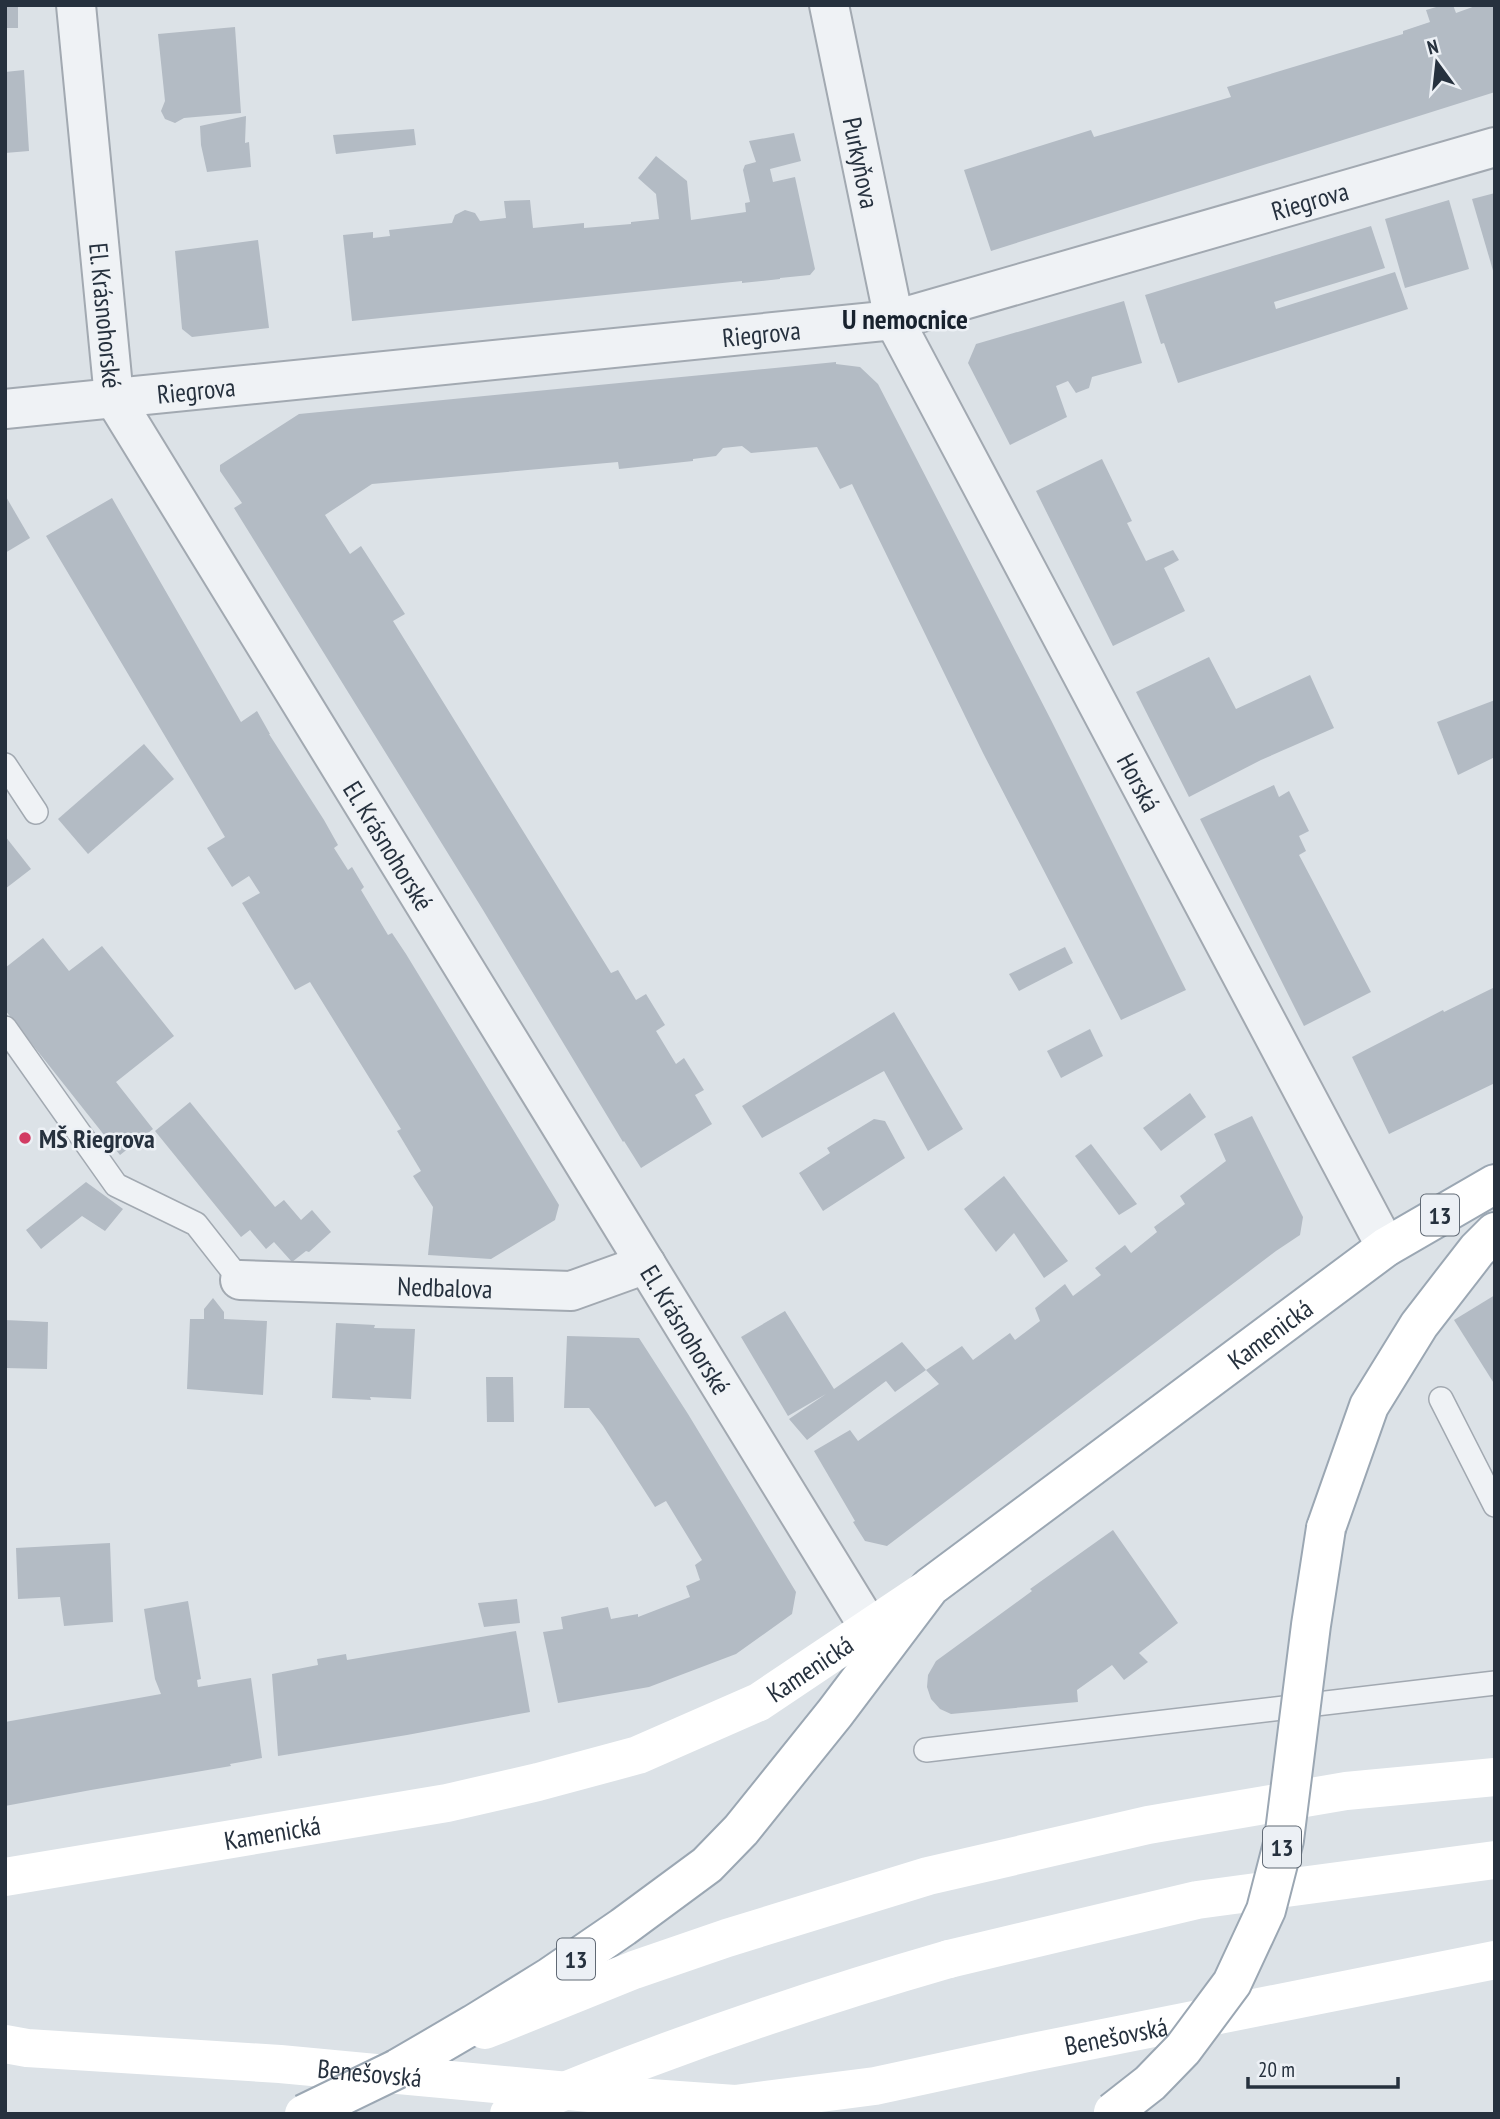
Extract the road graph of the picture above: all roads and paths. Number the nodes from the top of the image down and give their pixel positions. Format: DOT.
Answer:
graph roads {
  1 [pos="76,5"];
  2 [pos="829,5"];
  3 [pos="1495,147"];
  4 [pos="894,320"];
  5 [pos="114,398"];
  6 [pos="5,409"];
  7 [pos="5,765"];
  8 [pos="36,812"];
  9 [pos="5,1028"];
  10 [pos="1495,1184"];
  11 [pos="1495,1232"];
  12 [pos="1386,1247"];
  13 [pos="646,1264"];
  14 [pos="240,1280"];
  15 [pos="1441,1399"];
  16 [pos="1495,1504"];
  17 [pos="930,1587"];
  18 [pos="870,1629"];
  19 [pos="1495,1683"];
  20 [pos="926,1750"];
  21 [pos="1495,1777"];
  22 [pos="1495,1860"];
  23 [pos="5,1877"];
  24 [pos="1495,1960"];
  25 [pos="5,2044"];
  26 [pos="397,2068"];
  27 [pos="737,2109"];
  28 [pos="304,2114"];
  29 [pos="509,2114"];
  30 [pos="1111,2114"];
  1 -- 5 [label="street, El. Krásnohorské"];
  2 -- 4 [label="street, Purkyňova"];
  3 -- 4 [label="street, Riegrova"];
  4 -- 5 [label="street, Riegrova"];
  4 -- 12 [label="street, Horská"];
  5 -- 6 [label="street, Riegrova"];
  5 -- 13 [label="street, El. Krásnohorské"];
  7 -- 8 [label="lane"];
  9 -- 14 [label="lane"];
  10 -- 12 [label="main road, Kamenická / 13"];
  11 -- 30 [label="main road, 13, bridge"];
  12 -- 17 [label="main road, Kamenická / 13"];
  13 -- 14 [label="street, Nedbalova"];
  13 -- 18 [label="street, El. Krásnohorské"];
  15 -- 16 [label="lane"];
  17 -- 18 [label="main road, Kamenická"];
  17 -- 26 [label="main road, 13"];
  18 -- 23 [label="main road, Kamenická"];
  19 -- 20 [label="lane"];
  21 -- 26 [label="main road"];
  22 -- 29 [label="main road, bridge"];
  24 -- 27 [label="main road, Benešovská"];
  25 -- 27 [label="main road, Benešovská"];
  26 -- 28 [label="main road, 13, bridge"];
}
